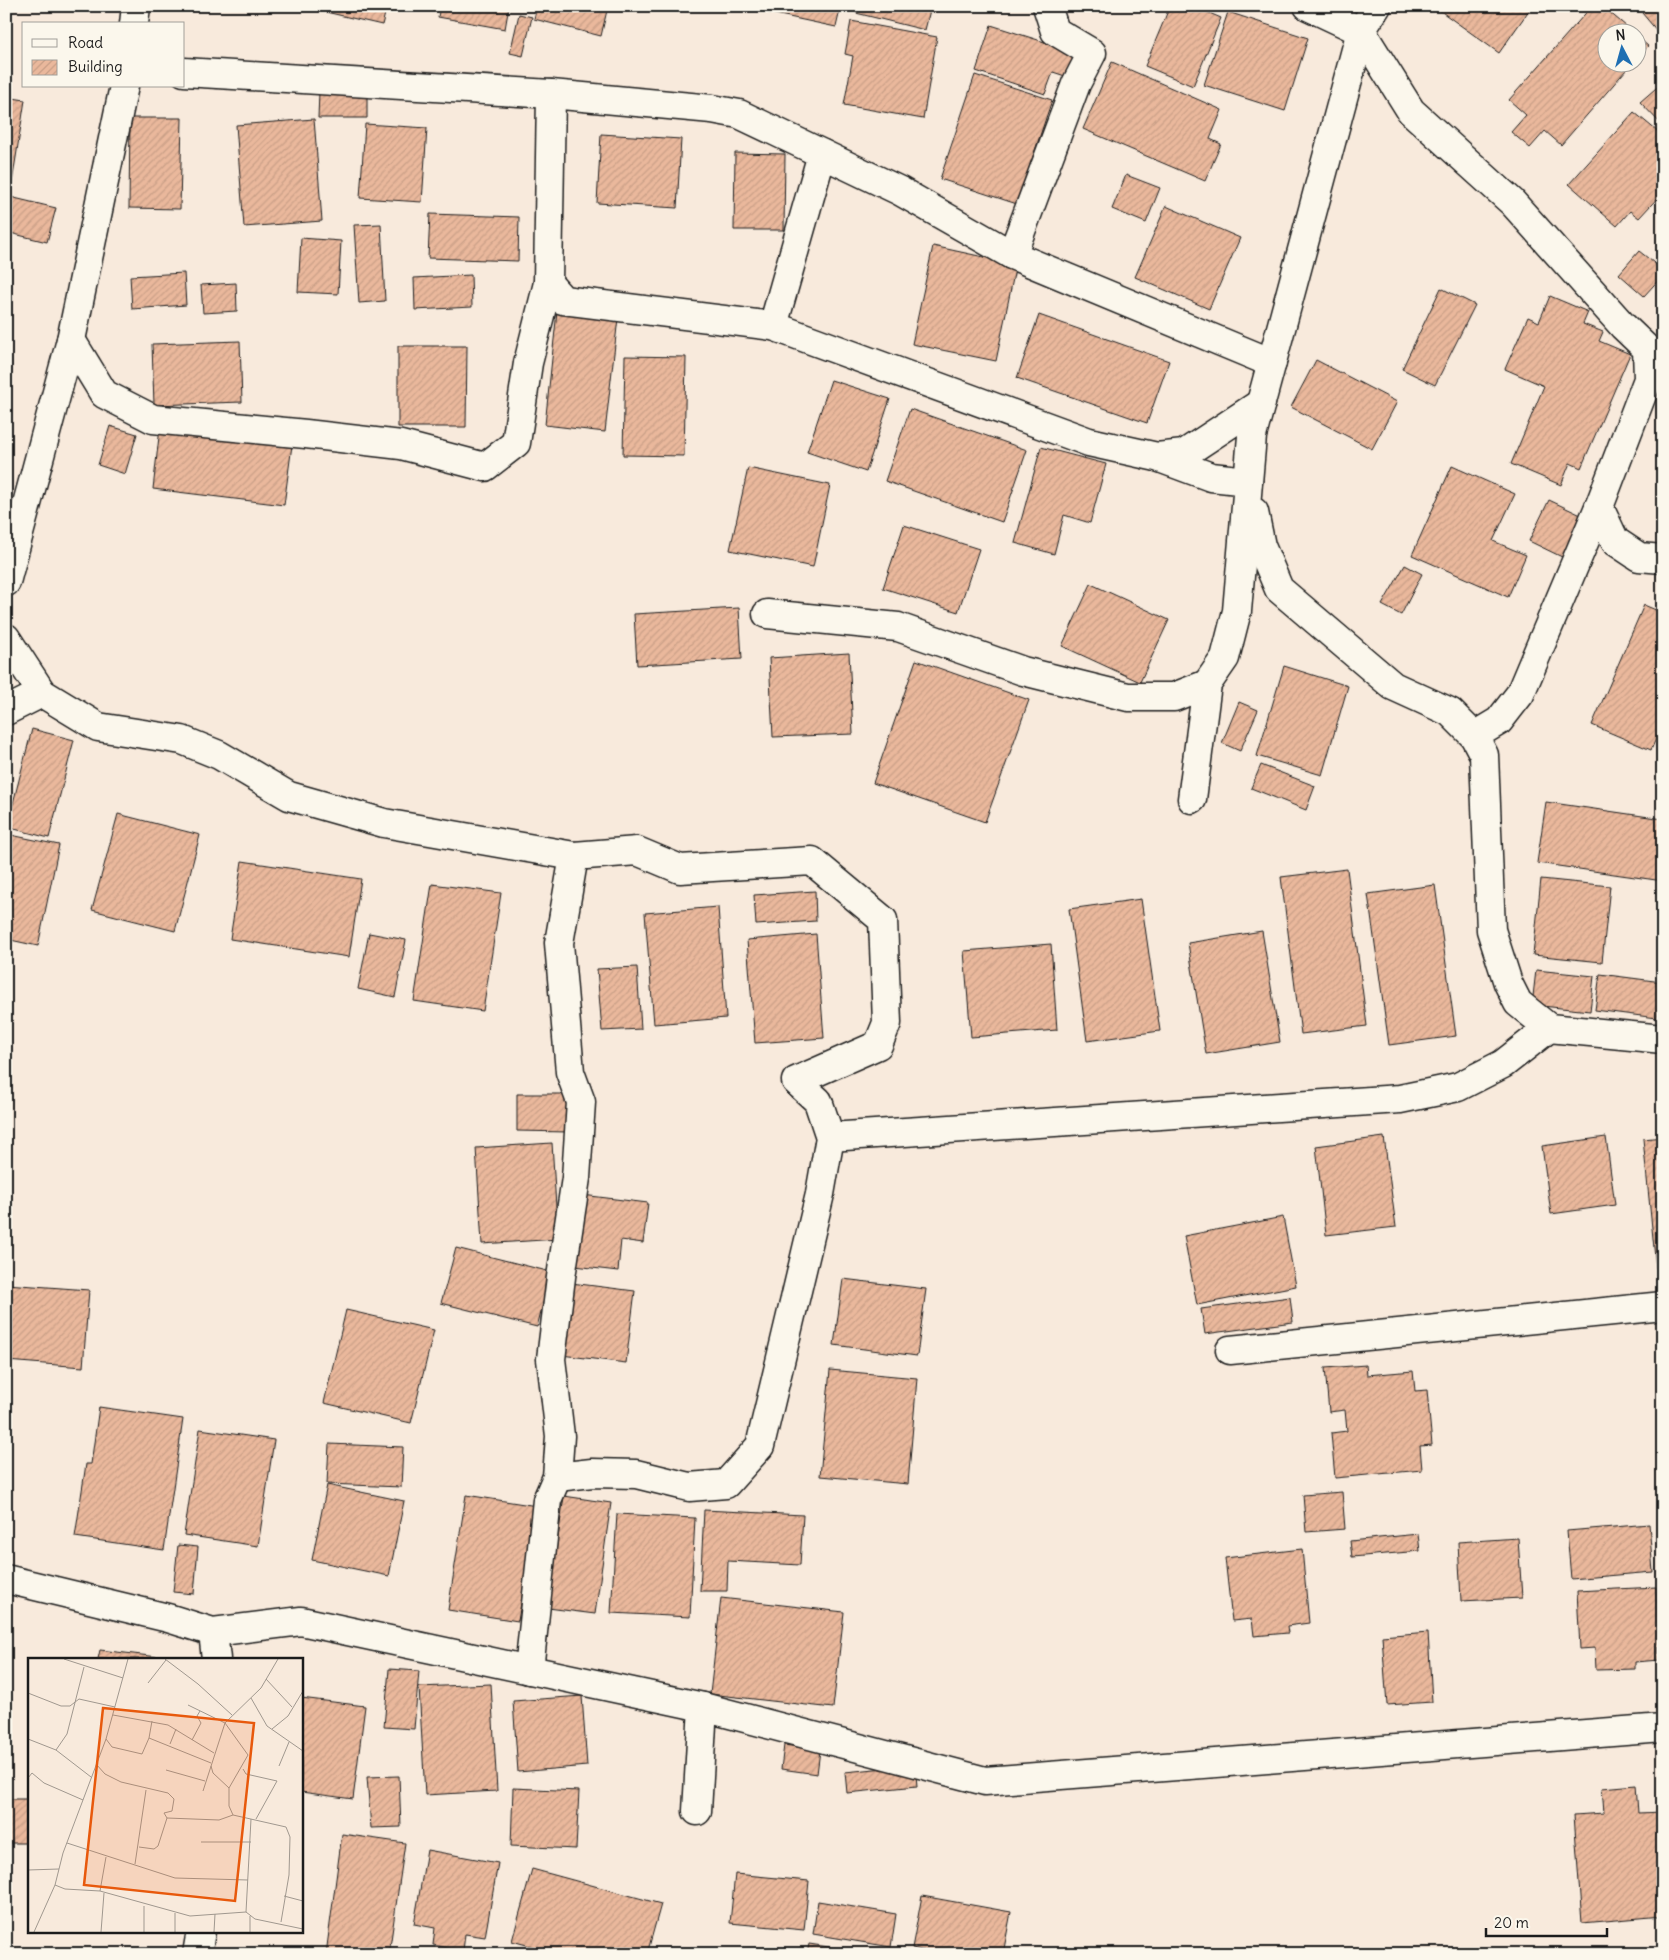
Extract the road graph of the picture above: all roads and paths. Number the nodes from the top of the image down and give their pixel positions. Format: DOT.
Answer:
graph roads {
  1 [pos="136,6"];
  2 [pos="1047,6"];
  3 [pos="1308,6"];
  4 [pos="1377,6"];
  5 [pos="134,22"];
  6 [pos="1361,31"];
  7 [pos="185,72"];
  8 [pos="124,88"];
  9 [pos="551,94"];
  10 [pos="822,154"];
  11 [pos="1012,255"];
  12 [pos="548,283"];
  13 [pos="773,326"];
  14 [pos="71,340"];
  15 [pos="1272,363"];
  16 [pos="1261,403"];
  17 [pos="1157,457"];
  18 [pos="1248,481"];
  19 [pos="1599,507"];
  20 [pos="1663,559"];
  21 [pos="6,582"];
  22 [pos="767,614"];
  23 [pos="6,638"];
  24 [pos="1207,684"];
  25 [pos="42,693"];
  26 [pos="6,711"];
  27 [pos="1474,736"];
  28 [pos="1192,799"];
  29 [pos="574,856"];
  30 [pos="1549,1028"];
  31 [pos="1663,1039"];
  32 [pos="830,1137"];
  33 [pos="1663,1306"];
  34 [pos="1230,1350"];
  35 [pos="557,1477"];
  36 [pos="6,1579"];
  37 [pos="213,1632"];
  38 [pos="216,1658"];
  39 [pos="529,1670"];
  40 [pos="703,1707"];
  41 [pos="1663,1728"];
  42 [pos="697,1811"];
  43 [pos="201,1932"];
  44 [pos="197,1954"];
  1 -- 5 [label="street"];
  2 -- 11 [label="street"];
  3 -- 6 [label="street"];
  4 -- 6 [label="street"];
  6 -- 15 [label="street"];
  6 -- 19 [label="street"];
  7 -- 9 [label="street"];
  8 -- 14 [label="street"];
  9 -- 10 [label="street"];
  9 -- 12 [label="street"];
  10 -- 11 [label="street"];
  10 -- 13 [label="street"];
  11 -- 15 [label="street"];
  12 -- 13 [label="street"];
  12 -- 14 [label="street"];
  13 -- 17 [label="street"];
  14 -- 21 [label="street"];
  15 -- 16 [label="street"];
  16 -- 17 [label="street"];
  16 -- 18 [label="street"];
  17 -- 18 [label="street"];
  18 -- 24 [label="street"];
  18 -- 27 [label="street"];
  19 -- 20 [label="street"];
  19 -- 27 [label="street"];
  22 -- 24 [label="street"];
  23 -- 25 [label="street"];
  24 -- 28 [label="street"];
  25 -- 26 [label="street"];
  25 -- 29 [label="street"];
  27 -- 30 [label="street"];
  29 -- 32 [label="street"];
  29 -- 35 [label="street"];
  30 -- 31 [label="street"];
  30 -- 32 [label="street"];
  32 -- 35 [label="street"];
  33 -- 34 [label="street"];
  35 -- 39 [label="street"];
  36 -- 37 [label="street"];
  37 -- 38 [label="street"];
  37 -- 39 [label="street"];
  39 -- 40 [label="street"];
  40 -- 41 [label="street"];
  40 -- 42 [label="street"];
  43 -- 44 [label="street"];
}
